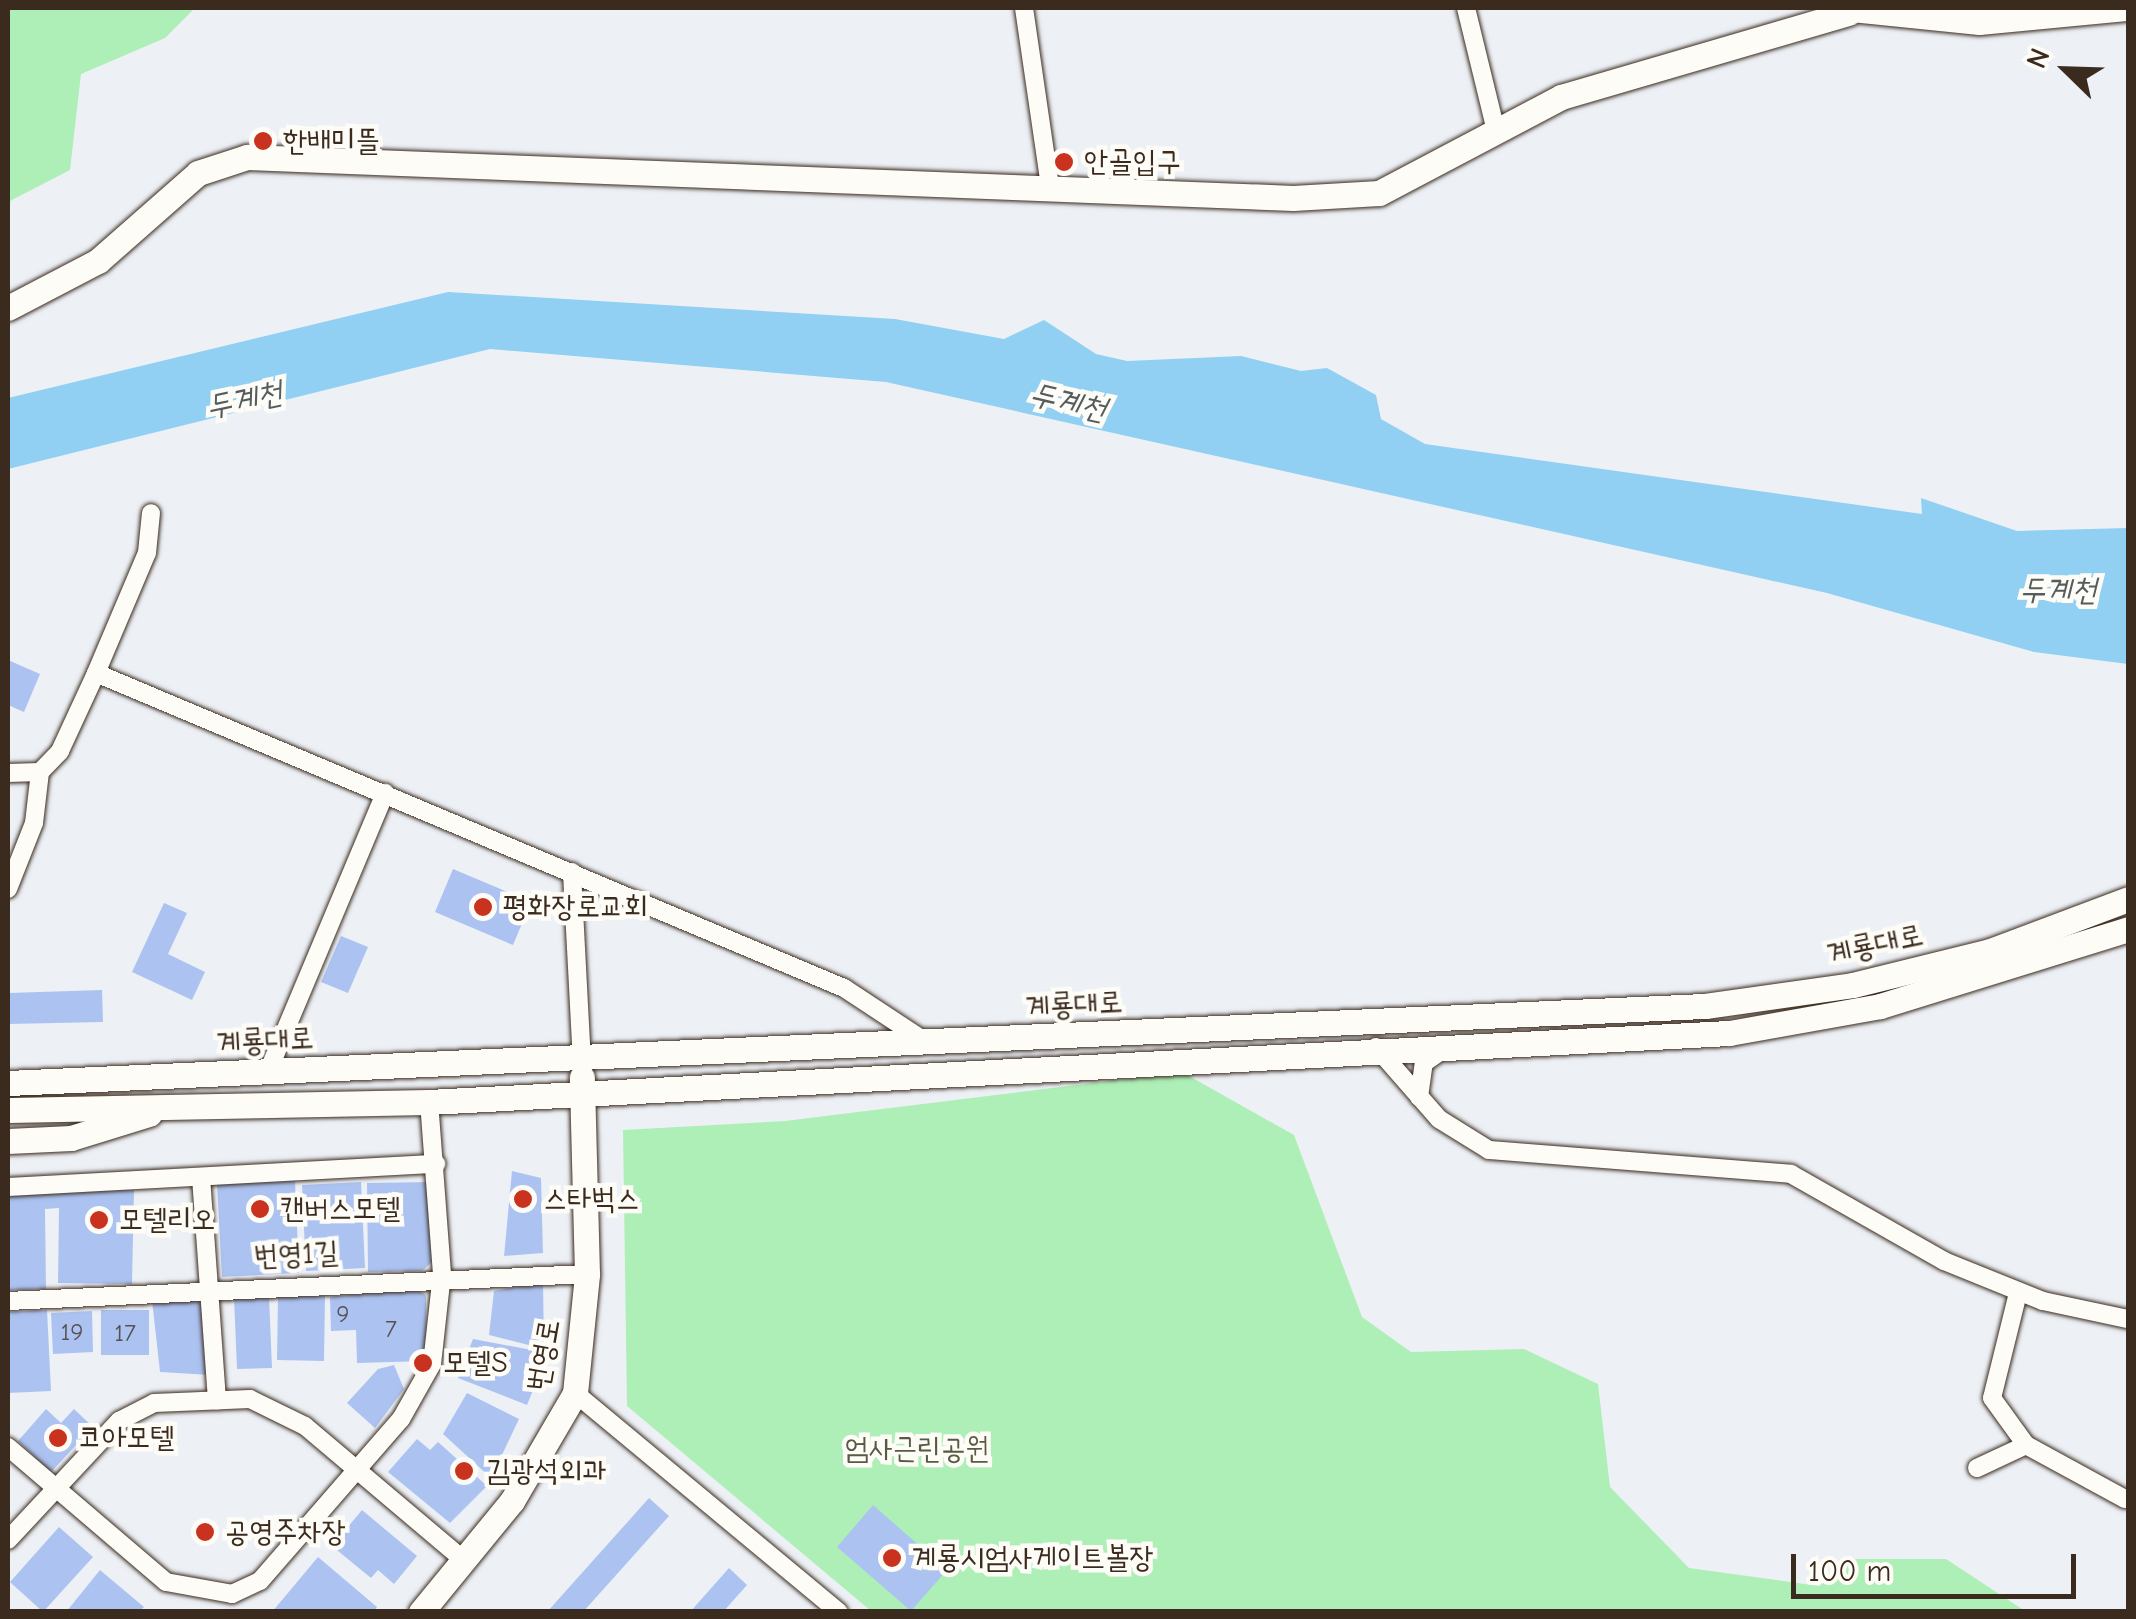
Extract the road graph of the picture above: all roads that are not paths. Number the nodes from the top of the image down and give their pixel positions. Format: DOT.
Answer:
graph roads {
  1 [pos="1024,8"];
  2 [pos="1466,8"];
  3 [pos="2128,8"];
  4 [pos="1846,10"];
  5 [pos="1496,131"];
  6 [pos="1050,187"];
  7 [pos="8,308"];
  8 [pos="151,513"];
  9 [pos="96,673"];
  10 [pos="40,772"];
  11 [pos="8,773"];
  12 [pos="385,793"];
  13 [pos="572,872"];
  14 [pos="8,889"];
  15 [pos="2128,898"];
  16 [pos="2128,929"];
  17 [pos="930,1045"];
  18 [pos="1449,1046"];
  19 [pos="1376,1047"];
  20 [pos="582,1062"];
  21 [pos="267,1074"];
  22 [pos="8,1084"];
  23 [pos="582,1093"];
  24 [pos="1419,1097"];
  25 [pos="186,1102"];
  26 [pos="429,1102"];
  27 [pos="8,1110"];
  28 [pos="8,1141"];
  29 [pos="436,1164"];
  30 [pos="202,1177"];
  31 [pos="8,1187"];
  32 [pos="442,1274"];
  33 [pos="588,1274"];
  34 [pos="209,1287"];
  35 [pos="2018,1293"];
  36 [pos="8,1300"];
  37 [pos="2128,1319"];
  38 [pos="575,1394"];
  39 [pos="217,1400"];
  40 [pos="2026,1444"];
  41 [pos="8,1447"];
  42 [pos="361,1468"];
  43 [pos="1977,1468"];
  44 [pos="53,1487"];
  45 [pos="2128,1502"];
  46 [pos="8,1540"];
  47 [pos="466,1561"];
  48 [pos="421,1612"];
  49 [pos="839,1612"];
  1 -- 6 [label="street"];
  2 -- 5 [label="street"];
  3 -- 4 [label="main road"];
  4 -- 5 [label="main road"];
  5 -- 6 [label="main road"];
  6 -- 7 [label="main road"];
  8 -- 9 [label="street"];
  9 -- 10 [label="street"];
  9 -- 12 [label="street"];
  10 -- 11 [label="street"];
  10 -- 14 [label="street"];
  12 -- 13 [label="street"];
  12 -- 21 [label="street"];
  13 -- 17 [label="street"];
  13 -- 20 [label="street"];
  15 -- 17 [label="main road, 계룡대로"];
  16 -- 18 [label="main road, 계룡대로"];
  17 -- 20 [label="main road, 계룡대로"];
  18 -- 19 [label="main road, 계룡대로"];
  18 -- 24 [label="street"];
  19 -- 23 [label="main road, 계룡대로"];
  19 -- 24 [label="street"];
  20 -- 21 [label="main road, 계룡대로"];
  20 -- 23 [label="main road, 번영로"];
  21 -- 22 [label="main road, 계룡대로"];
  23 -- 26 [label="main road, 계룡대로"];
  23 -- 33 [label="main road, 번영로"];
  24 -- 35 [label="street"];
  25 -- 26 [label="main road, 계룡대로"];
  25 -- 27 [label="main road, 계룡대로"];
  25 -- 28 [label="main road"];
  26 -- 29 [label="street"];
  29 -- 30 [label="street"];
  29 -- 32 [label="street"];
  30 -- 31 [label="street"];
  30 -- 34 [label="street"];
  32 -- 33 [label="street, 번영1길"];
  32 -- 34 [label="street, 번영1길"];
  32 -- 42 [label="street"];
  33 -- 38 [label="main road, 번영로"];
  34 -- 36 [label="street, 번영1길"];
  34 -- 39 [label="street"];
  35 -- 37 [label="street"];
  35 -- 40 [label="street"];
  38 -- 47 [label="main road, 번영로"];
  38 -- 49 [label="street"];
  39 -- 42 [label="street"];
  39 -- 44 [label="street"];
  40 -- 43 [label="street"];
  40 -- 45 [label="street"];
  41 -- 44 [label="street"];
  42 -- 44 [label="street"];
  42 -- 47 [label="street"];
  44 -- 46 [label="street"];
  47 -- 48 [label="main road, 번영로"];
}
